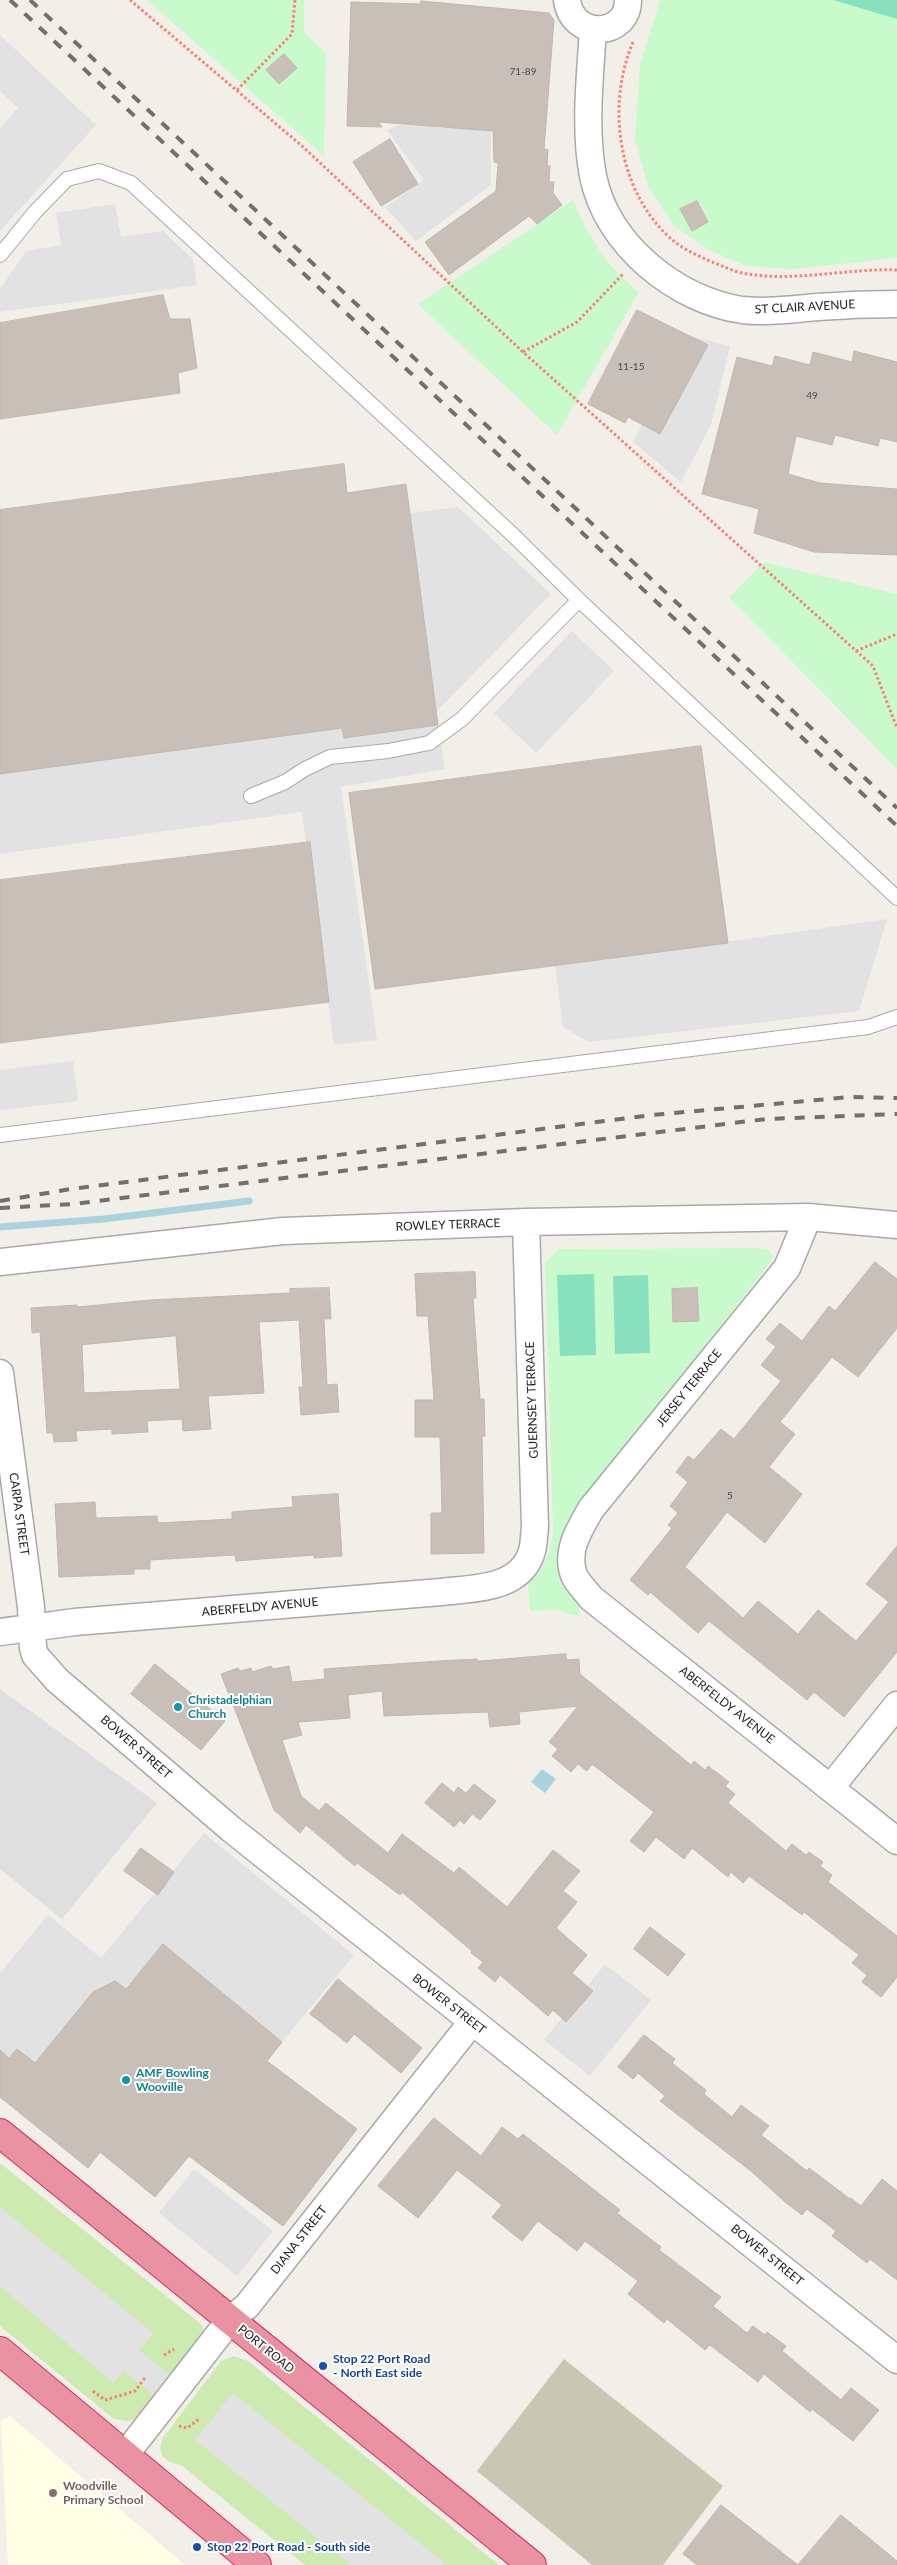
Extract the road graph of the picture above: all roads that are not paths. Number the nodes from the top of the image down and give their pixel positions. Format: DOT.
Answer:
graph roads {
  1 [pos="567,0"];
  2 [pos="628,0"];
  3 [pos="593,29"];
  4 [pos="0,255"];
  5 [pos="897,304"];
  6 [pos="579,600"];
  7 [pos="251,796"];
  8 [pos="897,898"];
  9 [pos="897,1017"];
  10 [pos="0,1135"];
  11 [pos="808,1217"];
  12 [pos="526,1222"];
  13 [pos="897,1225"];
  14 [pos="0,1262"];
  15 [pos="0,1373"];
  16 [pos="572,1558"];
  17 [pos="518,1575"];
  18 [pos="33,1625"];
  19 [pos="0,1632"];
  20 [pos="897,1705"];
  21 [pos="831,1787"];
  22 [pos="897,1841"];
  23 [pos="472,2022"];
  24 [pos="0,2132"];
  25 [pos="230,2320"];
  26 [pos="0,2352"];
  27 [pos="897,2360"];
  28 [pos="126,2456"];
  29 [pos="257,2565"];
  30 [pos="532,2565"];
  1 -- 3 [label="street"];
  2 -- 3 [label="street"];
  3 -- 5 [label="street, ST CLAIR AVENUE"];
  4 -- 6 [label="lane"];
  6 -- 7 [label="lane"];
  6 -- 8 [label="lane"];
  9 -- 10 [label="lane"];
  11 -- 12 [label="street, ROWLEY TERRACE"];
  11 -- 13 [label="street, ROWLEY TERRACE"];
  11 -- 16 [label="street, JERSEY TERRACE"];
  12 -- 14 [label="street, ROWLEY TERRACE"];
  12 -- 17 [label="street, GUERNSEY TERRACE"];
  15 -- 18 [label="street, CARPA STREET"];
  16 -- 21 [label="street, ABERFELDY AVENUE"];
  17 -- 18 [label="street, ABERFELDY AVENUE"];
  18 -- 19 [label="street, ABERFELDY AVENUE"];
  18 -- 23 [label="street, BOWER STREET"];
  20 -- 21 [label="street"];
  21 -- 22 [label="street, ABERFELDY AVENUE"];
  23 -- 25 [label="street, DIANA STREET"];
  23 -- 27 [label="street, BOWER STREET"];
  24 -- 25 [label="highway, PORT ROAD"];
  25 -- 28 [label="street, DIANA STREET"];
  25 -- 30 [label="highway, PORT ROAD"];
  26 -- 28 [label="highway"];
  28 -- 29 [label="highway"];
}
